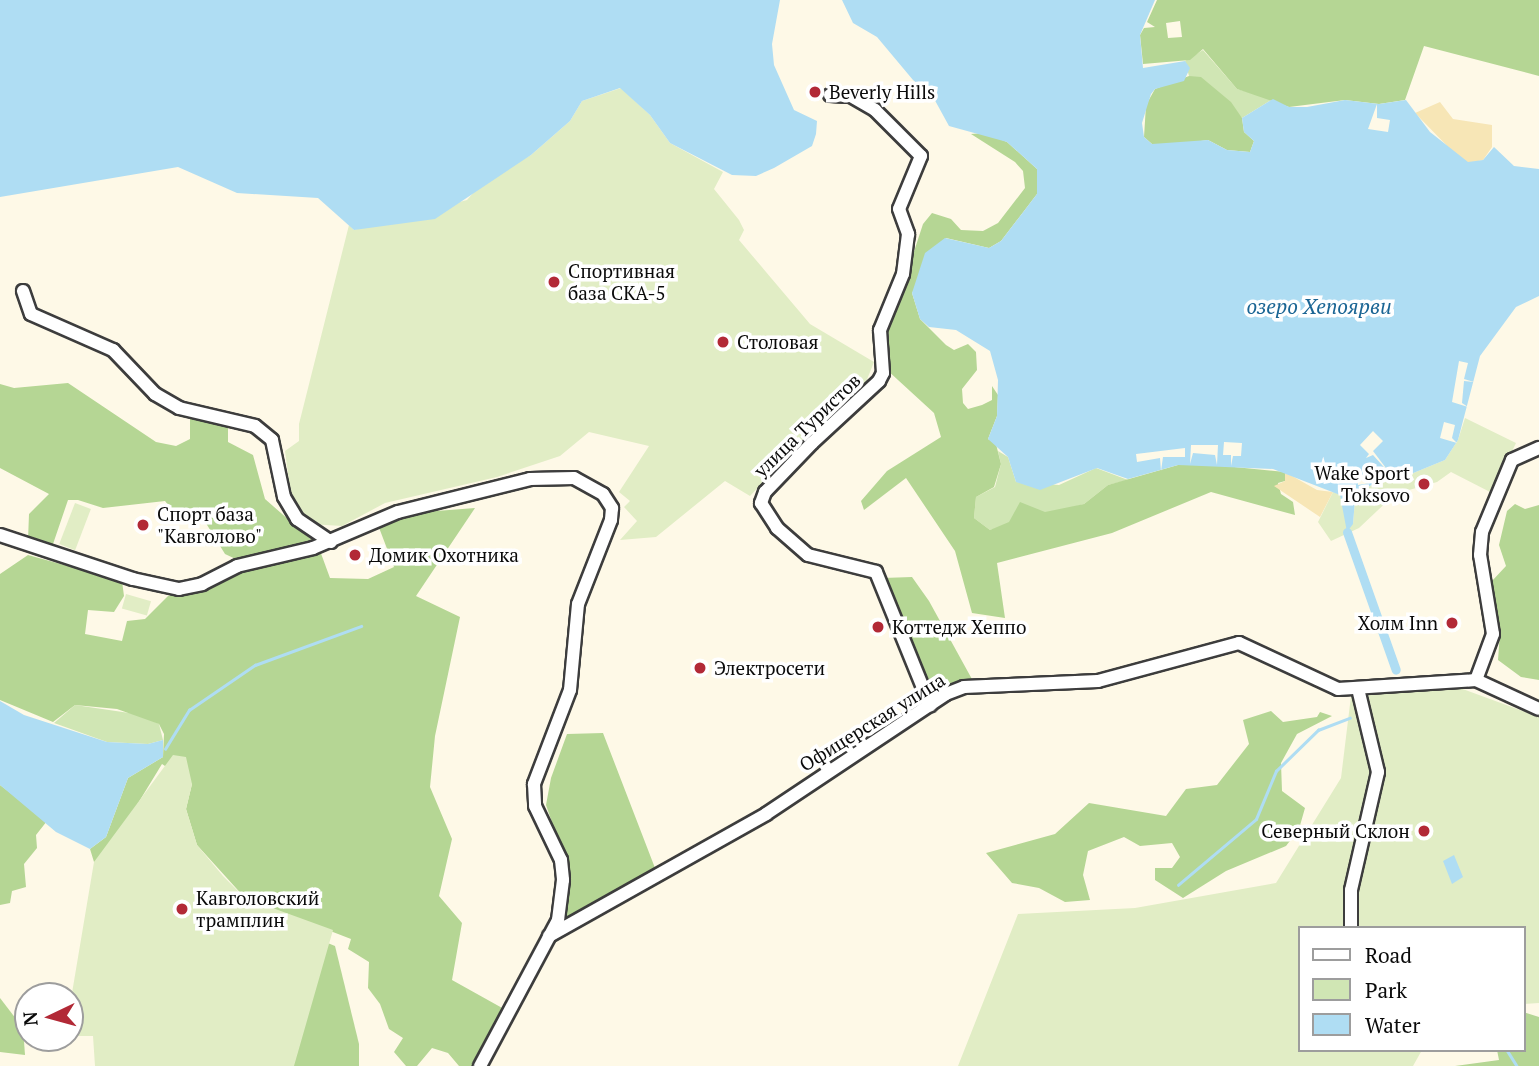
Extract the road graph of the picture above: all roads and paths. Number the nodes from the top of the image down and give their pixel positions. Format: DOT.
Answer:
graph roads {
  1 [pos="830,94"];
  2 [pos="23,291"];
  3 [pos="1539,448"];
  4 [pos="0,536"];
  5 [pos="331,542"];
  6 [pos="1476,680"];
  7 [pos="1362,688"];
  8 [pos="930,705"];
  9 [pos="1539,709"];
  10 [pos="1351,926"];
  11 [pos="549,936"];
  12 [pos="480,1066"];
  1 -- 8 [label="street, улица Туристов"];
  2 -- 5 [label="street"];
  3 -- 6 [label="street"];
  4 -- 5 [label="street"];
  5 -- 11 [label="street"];
  6 -- 7 [label="street, Офицерская улица"];
  6 -- 9 [label="street"];
  7 -- 8 [label="street, Офицерская улица"];
  7 -- 10 [label="street"];
  8 -- 11 [label="street, Офицерская улица"];
  11 -- 12 [label="street"];
}
